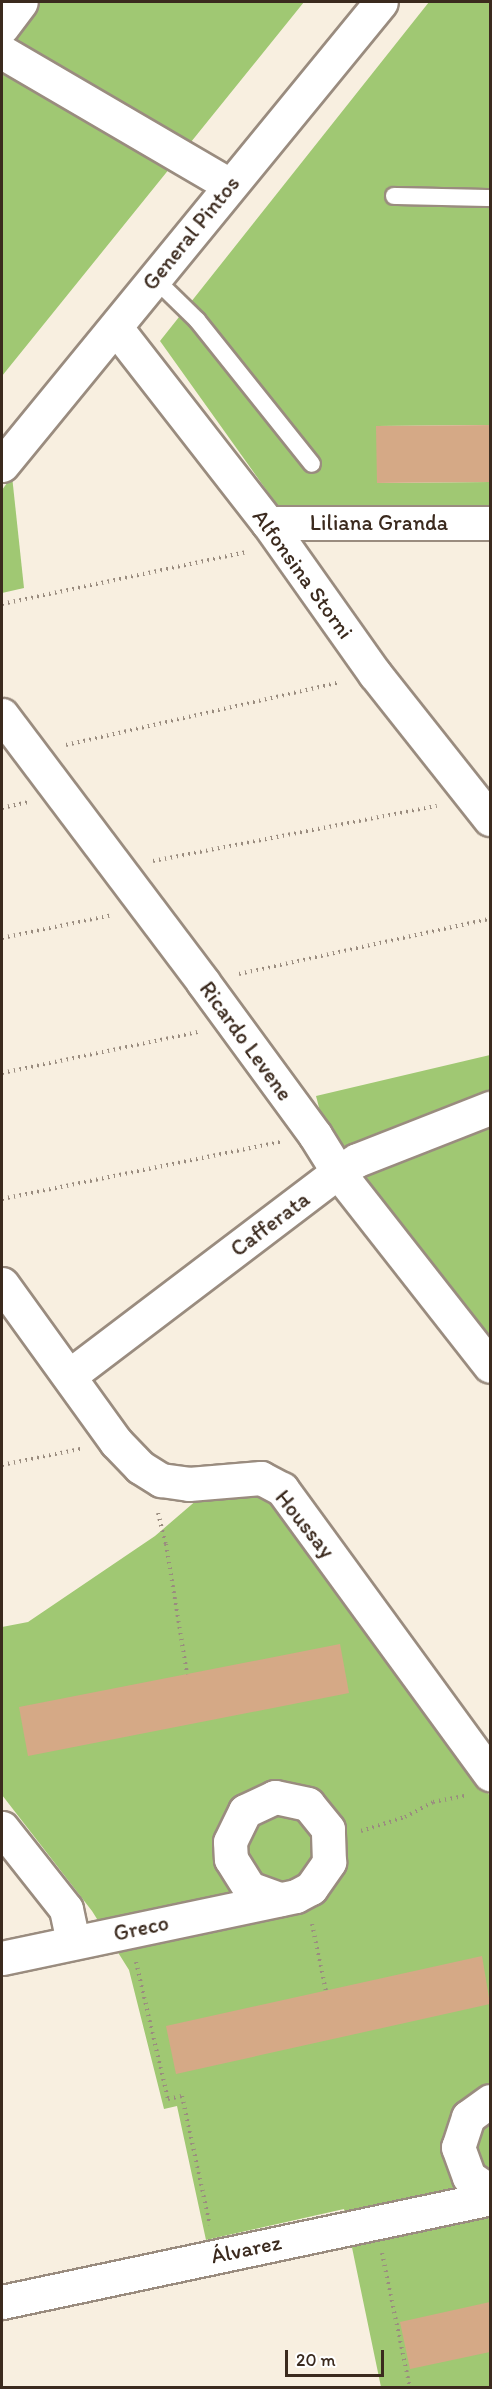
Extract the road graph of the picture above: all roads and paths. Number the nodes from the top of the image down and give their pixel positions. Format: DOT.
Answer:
graph roads {
  1 [pos="21,2"];
  2 [pos="381,2"];
  3 [pos="2,27"];
  4 [pos="2,52"];
  5 [pos="230,185"];
  6 [pos="394,196"];
  7 [pos="490,198"];
  8 [pos="154,278"];
  9 [pos="116,328"];
  10 [pos="312,464"];
  11 [pos="2,465"];
  12 [pos="490,523"];
  13 [pos="275,534"];
  14 [pos="2,604"];
  15 [pos="375,674"];
  16 [pos="2,715"];
  17 [pos="30,753"];
  18 [pos="482,809"];
  19 [pos="117,868"];
  20 [pos="144,908"];
  21 [pos="490,920"];
  22 [pos="2,938"];
  23 [pos="203,982"];
  24 [pos="235,1025"];
  25 [pos="2,1073"];
  26 [pos="490,1108"];
  27 [pos="315,1135"];
  28 [pos="338,1172"];
  29 [pos="2,1199"];
  30 [pos="2,1284"];
  31 [pos="490,1366"];
  32 [pos="69,1376"];
  33 [pos="116,1442"];
  34 [pos="2,1465"];
  35 [pos="140,1467"];
  36 [pos="186,1674"];
  37 [pos="481,1785"];
  38 [pos="2,1828"];
  39 [pos="328,1829"];
  40 [pos="280,1899"];
  41 [pos="313,1925"];
  42 [pos="129,1930"];
  43 [pos="73,1942"];
  44 [pos="2,1958"];
  45 [pos="326,1991"];
  46 [pos="490,2101"];
  47 [pos="490,2191"];
  48 [pos="490,2198"];
  49 [pos="376,2222"];
  50 [pos="216,2255"];
  51 [pos="2,2302"];
  52 [pos="410,2388"];
  1 -- 3 [label="street"];
  2 -- 5 [label="street, General Pintos"];
  4 -- 5 [label="street"];
  5 -- 8 [label="street, General Pintos"];
  6 -- 7 [label="lane"];
  8 -- 9 [label="street, General Pintos"];
  8 -- 10 [label="lane"];
  9 -- 11 [label="street, General Pintos"];
  9 -- 13 [label="street, Alfonsina Storni"];
  12 -- 13 [label="street, Liliana Granda"];
  13 -- 14 [label="path"];
  13 -- 15 [label="street, Alfonsina Storni"];
  15 -- 17 [label="path"];
  15 -- 18 [label="street, Alfonsina Storni"];
  16 -- 17 [label="street, Ricardo Levene"];
  17 -- 19 [label="street, Ricardo Levene"];
  18 -- 19 [label="path"];
  19 -- 20 [label="street, Ricardo Levene"];
  20 -- 22 [label="path"];
  20 -- 23 [label="street, Ricardo Levene"];
  21 -- 23 [label="path"];
  23 -- 24 [label="street, Ricardo Levene"];
  24 -- 25 [label="path"];
  24 -- 27 [label="street, Ricardo Levene"];
  26 -- 28 [label="street, Cafferata"];
  27 -- 28 [label="street, Ricardo Levene"];
  27 -- 29 [label="path"];
  28 -- 31 [label="street, Ricardo Levene"];
  28 -- 32 [label="street, Cafferata"];
  30 -- 32 [label="street, Houssay"];
  32 -- 33 [label="street, Houssay"];
  33 -- 34 [label="path"];
  33 -- 35 [label="street, Houssay"];
  35 -- 36 [label="path"];
  35 -- 37 [label="street, Houssay"];
  37 -- 39 [label="path"];
  38 -- 43 [label="street"];
  39 -- 40 [label="street, Greco"];
  39 -- 40 [label="street"];
  40 -- 42 [label="street, Greco"];
  41 -- 45 [label="path"];
  42 -- 43 [label="street, Greco"];
  42 -- 50 [label="path"];
  43 -- 44 [label="street, Greco"];
  46 -- 47 [label="street"];
  48 -- 49 [label="street, Álvarez"];
  49 -- 50 [label="street, Álvarez"];
  49 -- 52 [label="path"];
  50 -- 51 [label="street, Álvarez"];
}
